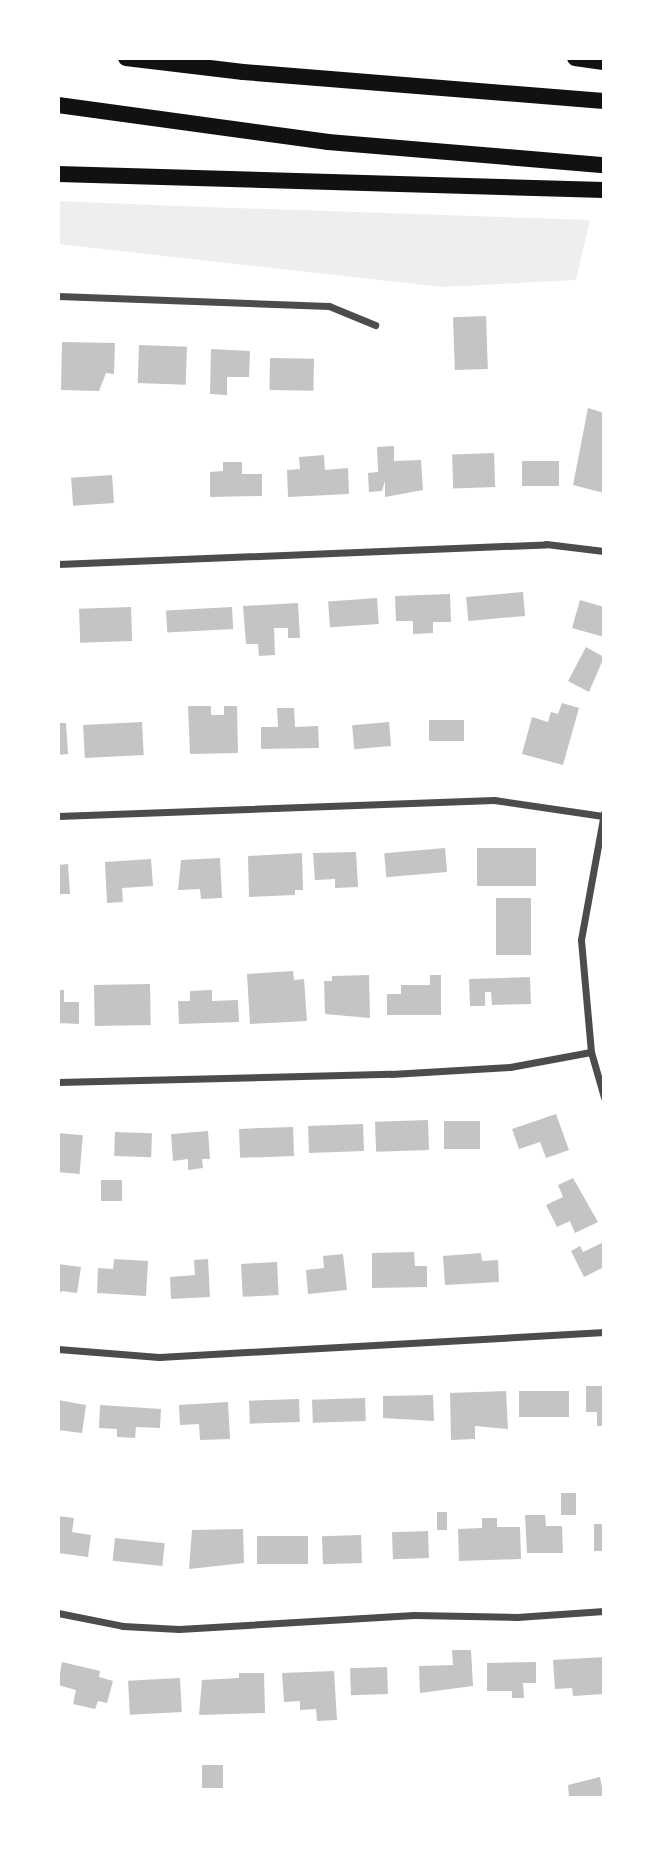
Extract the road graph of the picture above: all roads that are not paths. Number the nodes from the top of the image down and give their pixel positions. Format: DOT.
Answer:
graph roads {
  1 [pos="126,58"];
  2 [pos="575,58"];
  3 [pos="604,62"];
  4 [pos="604,101"];
  5 [pos="58,105"];
  6 [pos="604,165"];
  7 [pos="58,174"];
  8 [pos="604,190"];
  9 [pos="58,296"];
  10 [pos="375,325"];
  11 [pos="604,551"];
  12 [pos="58,564"];
  13 [pos="604,814"];
  14 [pos="58,816"];
  15 [pos="591,1052"];
  16 [pos="58,1082"];
  17 [pos="604,1097"];
  18 [pos="604,1332"];
  19 [pos="58,1349"];
  20 [pos="604,1611"];
  21 [pos="58,1613"];
  1 -- 4 [label="highway"];
  2 -- 3 [label="highway"];
  5 -- 6 [label="highway"];
  7 -- 8 [label="highway"];
  9 -- 10 [label="street"];
  11 -- 12 [label="street"];
  13 -- 14 [label="street"];
  13 -- 15 [label="street"];
  15 -- 16 [label="street"];
  15 -- 17 [label="street"];
  18 -- 19 [label="street"];
  20 -- 21 [label="street"];
}
